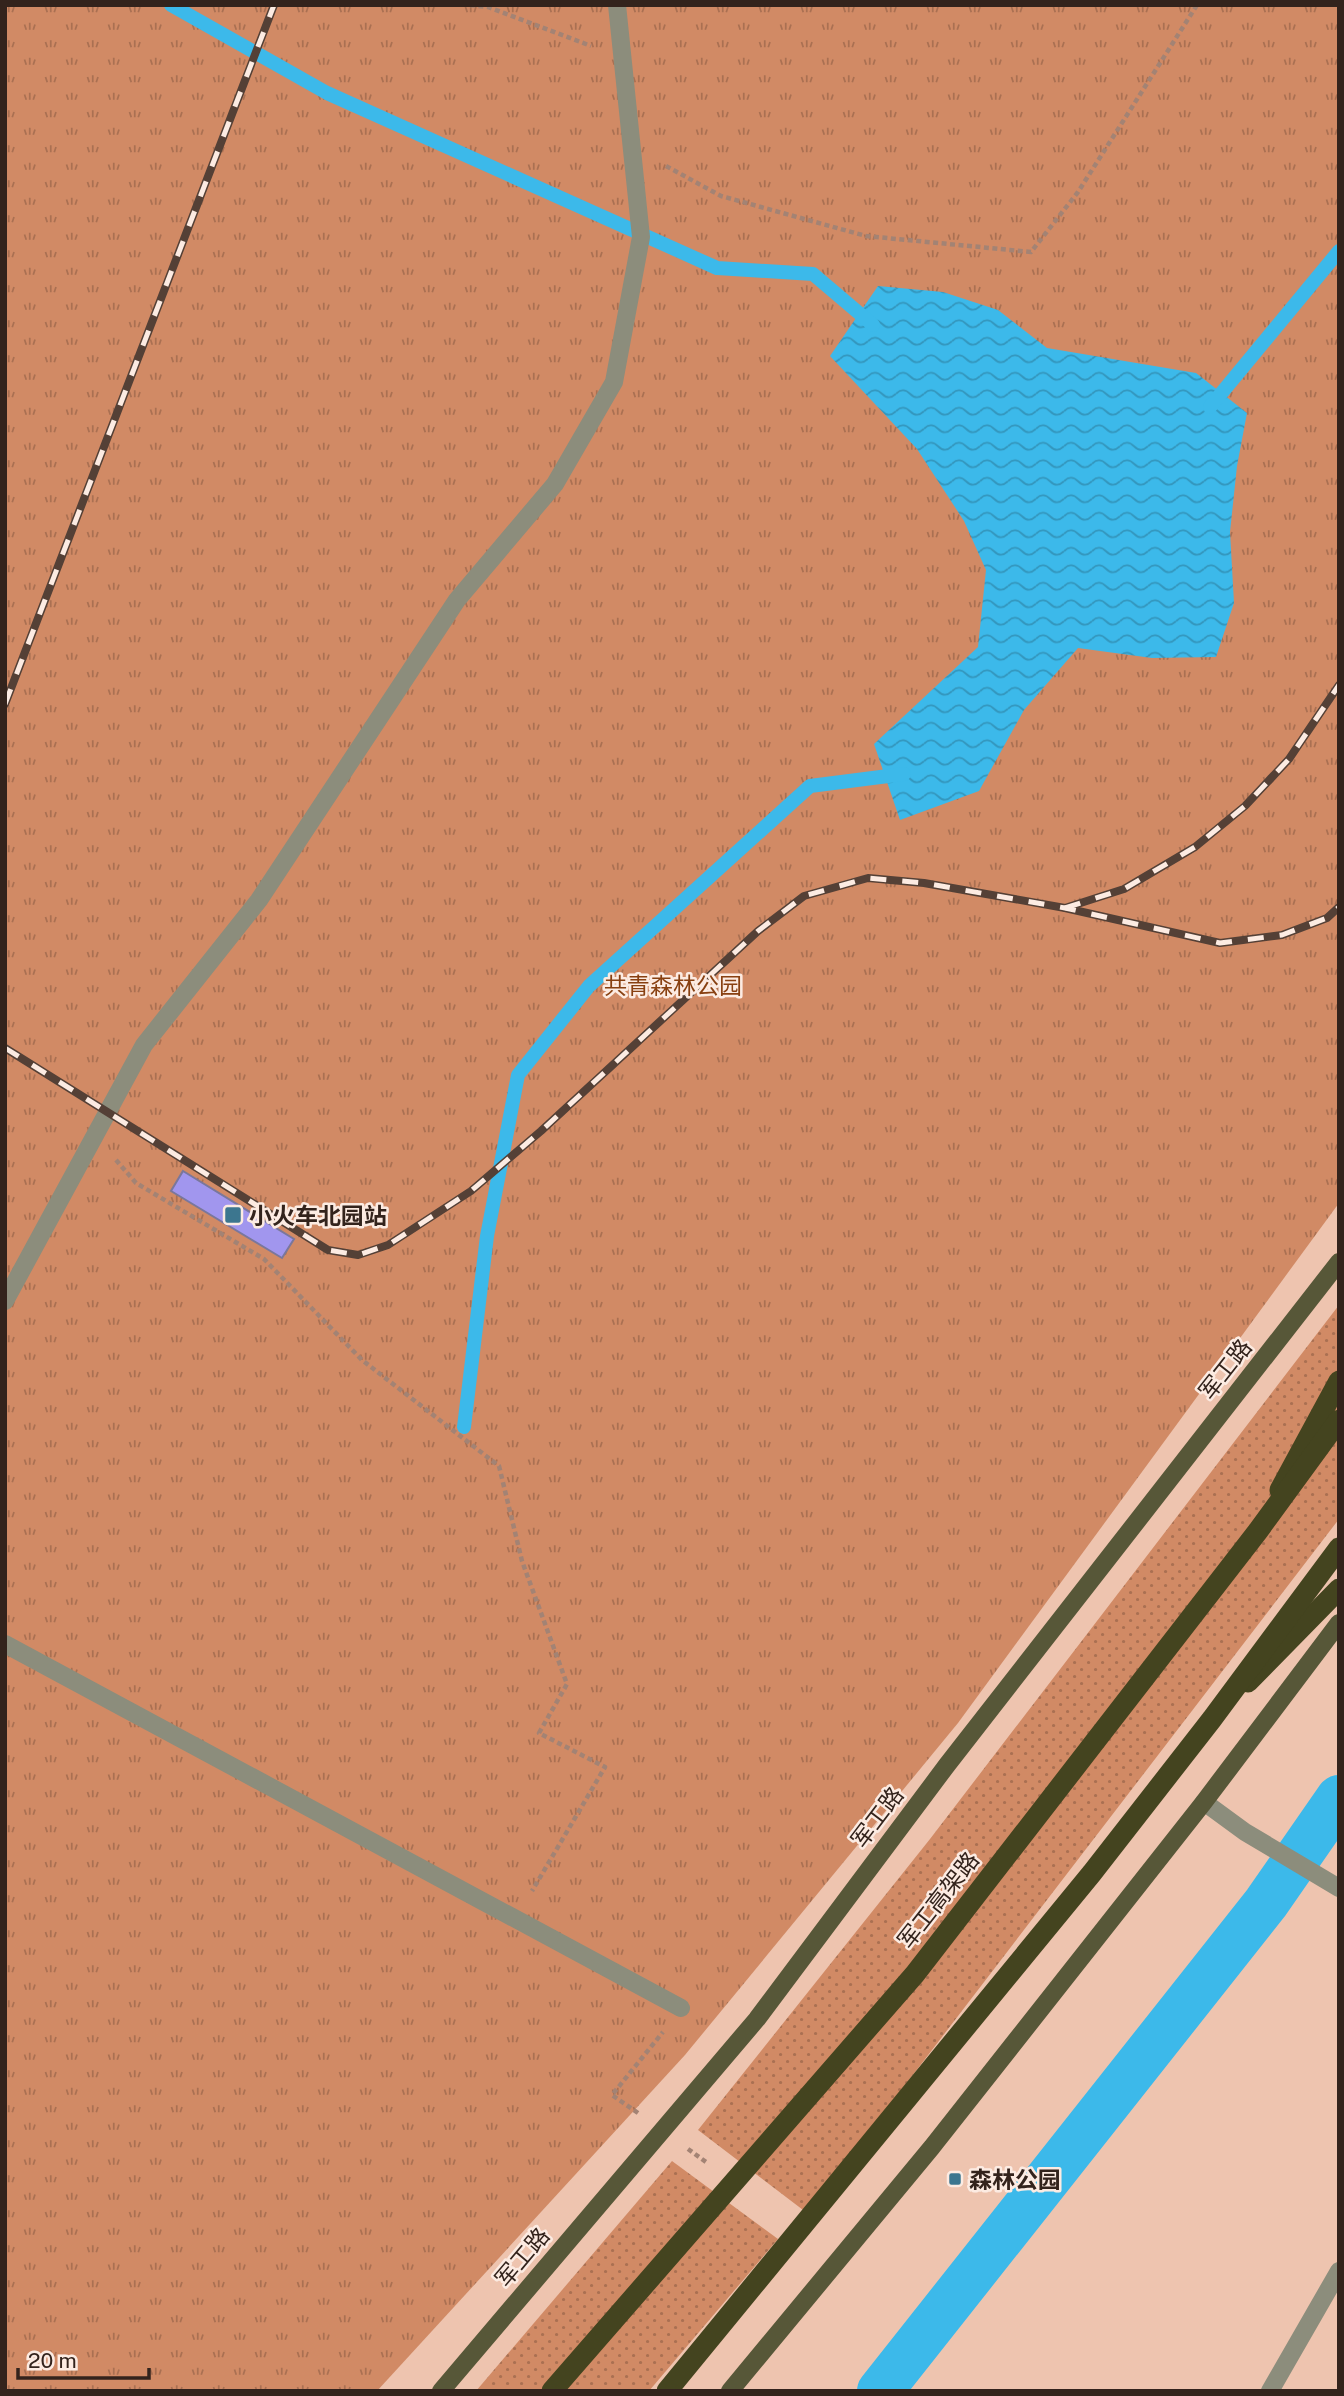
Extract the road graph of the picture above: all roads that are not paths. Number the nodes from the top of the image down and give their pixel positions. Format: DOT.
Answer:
graph roads {
  1 [pos="617,5"];
  2 [pos="1339,1262"];
  3 [pos="5,1301"];
  4 [pos="1339,1381"];
  5 [pos="1339,1420"];
  6 [pos="1258,1531"];
  7 [pos="1339,1548"];
  8 [pos="1339,1589"];
  9 [pos="1339,1623"];
  10 [pos="5,1644"];
  11 [pos="1212,1719"];
  12 [pos="1204,1802"];
  13 [pos="1336,1887"];
  14 [pos="681,2008"];
  15 [pos="1339,2271"];
  16 [pos="441,2391"];
  17 [pos="552,2391"];
  18 [pos="667,2391"];
  19 [pos="730,2391"];
  20 [pos="1270,2391"];
  1 -- 3 [label="street"];
  2 -- 16 [label="main road, 军工路"];
  4 -- 6 [label="highway, bridge"];
  5 -- 6 [label="highway, 军工高架路, bridge"];
  6 -- 17 [label="highway, 军工高架路, bridge"];
  7 -- 11 [label="highway, bridge"];
  8 -- 11 [label="highway, bridge"];
  9 -- 12 [label="main road"];
  10 -- 14 [label="street"];
  11 -- 18 [label="highway, bridge"];
  12 -- 13 [label="street"];
  12 -- 19 [label="main road"];
  15 -- 20 [label="street"];
}
